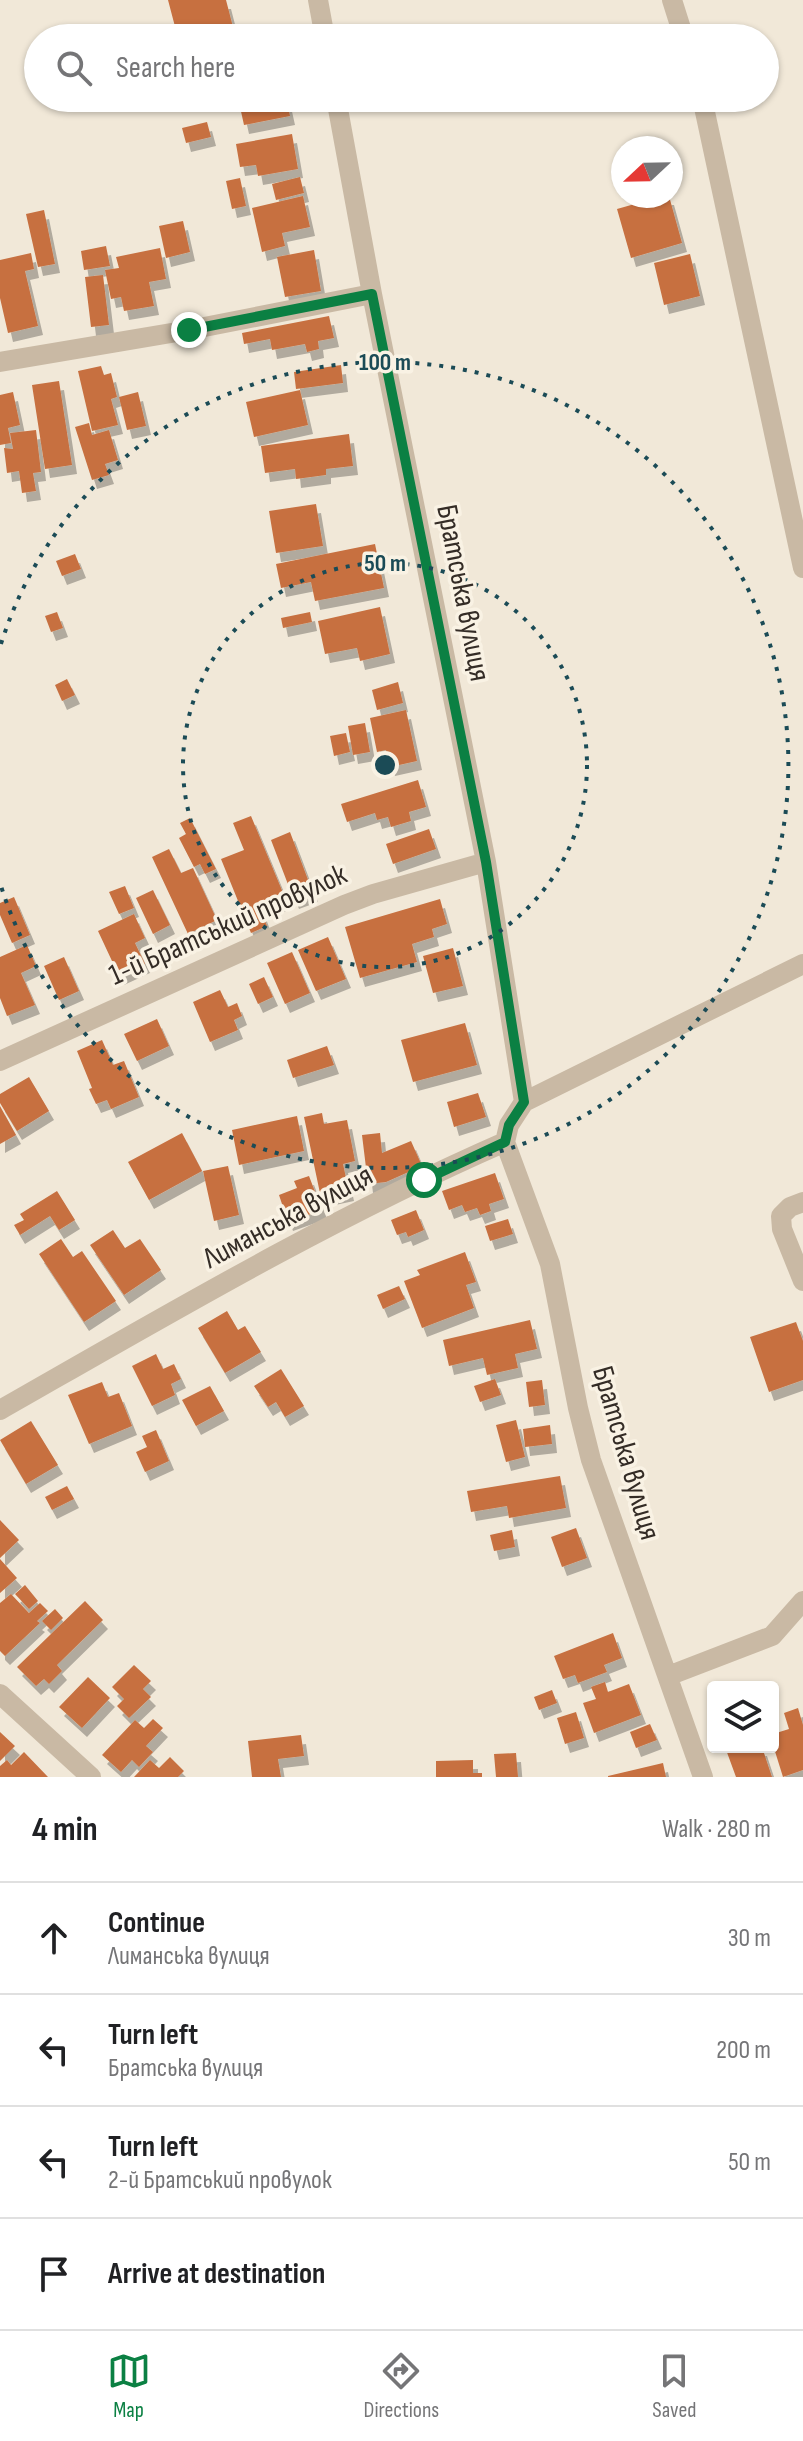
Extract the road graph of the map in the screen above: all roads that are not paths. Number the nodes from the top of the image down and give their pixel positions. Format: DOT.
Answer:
graph roads {
  1 [pos="318,0"];
  2 [pos="672,0"];
  3 [pos="322,24"];
  4 [pos="680,24"];
  5 [pos="339,112"];
  6 [pos="705,112"];
  7 [pos="372,294"];
  8 [pos="0,362"];
  9 [pos="803,568"];
  10 [pos="486,862"];
  11 [pos="803,964"];
  12 [pos="0,1061"];
  13 [pos="524,1102"];
  14 [pos="505,1142"];
  15 [pos="803,1202"];
  16 [pos="803,1281"];
  17 [pos="0,1410"];
  18 [pos="803,1601"];
  19 [pos="668,1676"];
  20 [pos="0,1694"];
  21 [pos="91,1777"];
  22 [pos="703,1777"];
  1 -- 3 [label="street"];
  2 -- 4 [label="street"];
  5 -- 7 [label="street, Братська вулиця"];
  6 -- 9 [label="street"];
  7 -- 8 [label="street"];
  7 -- 10 [label="street, Братська вулиця"];
  10 -- 12 [label="street, 1-й Братський провулок"];
  10 -- 13 [label="street, Братська вулиця"];
  11 -- 13 [label="street"];
  13 -- 14 [label="street"];
  14 -- 17 [label="street, Лиманська вулиця"];
  14 -- 19 [label="street, Братська вулиця"];
  15 -- 16 [label="street"];
  18 -- 19 [label="street"];
  19 -- 22 [label="street, Братська вулиця"];
  20 -- 21 [label="street"];
}
